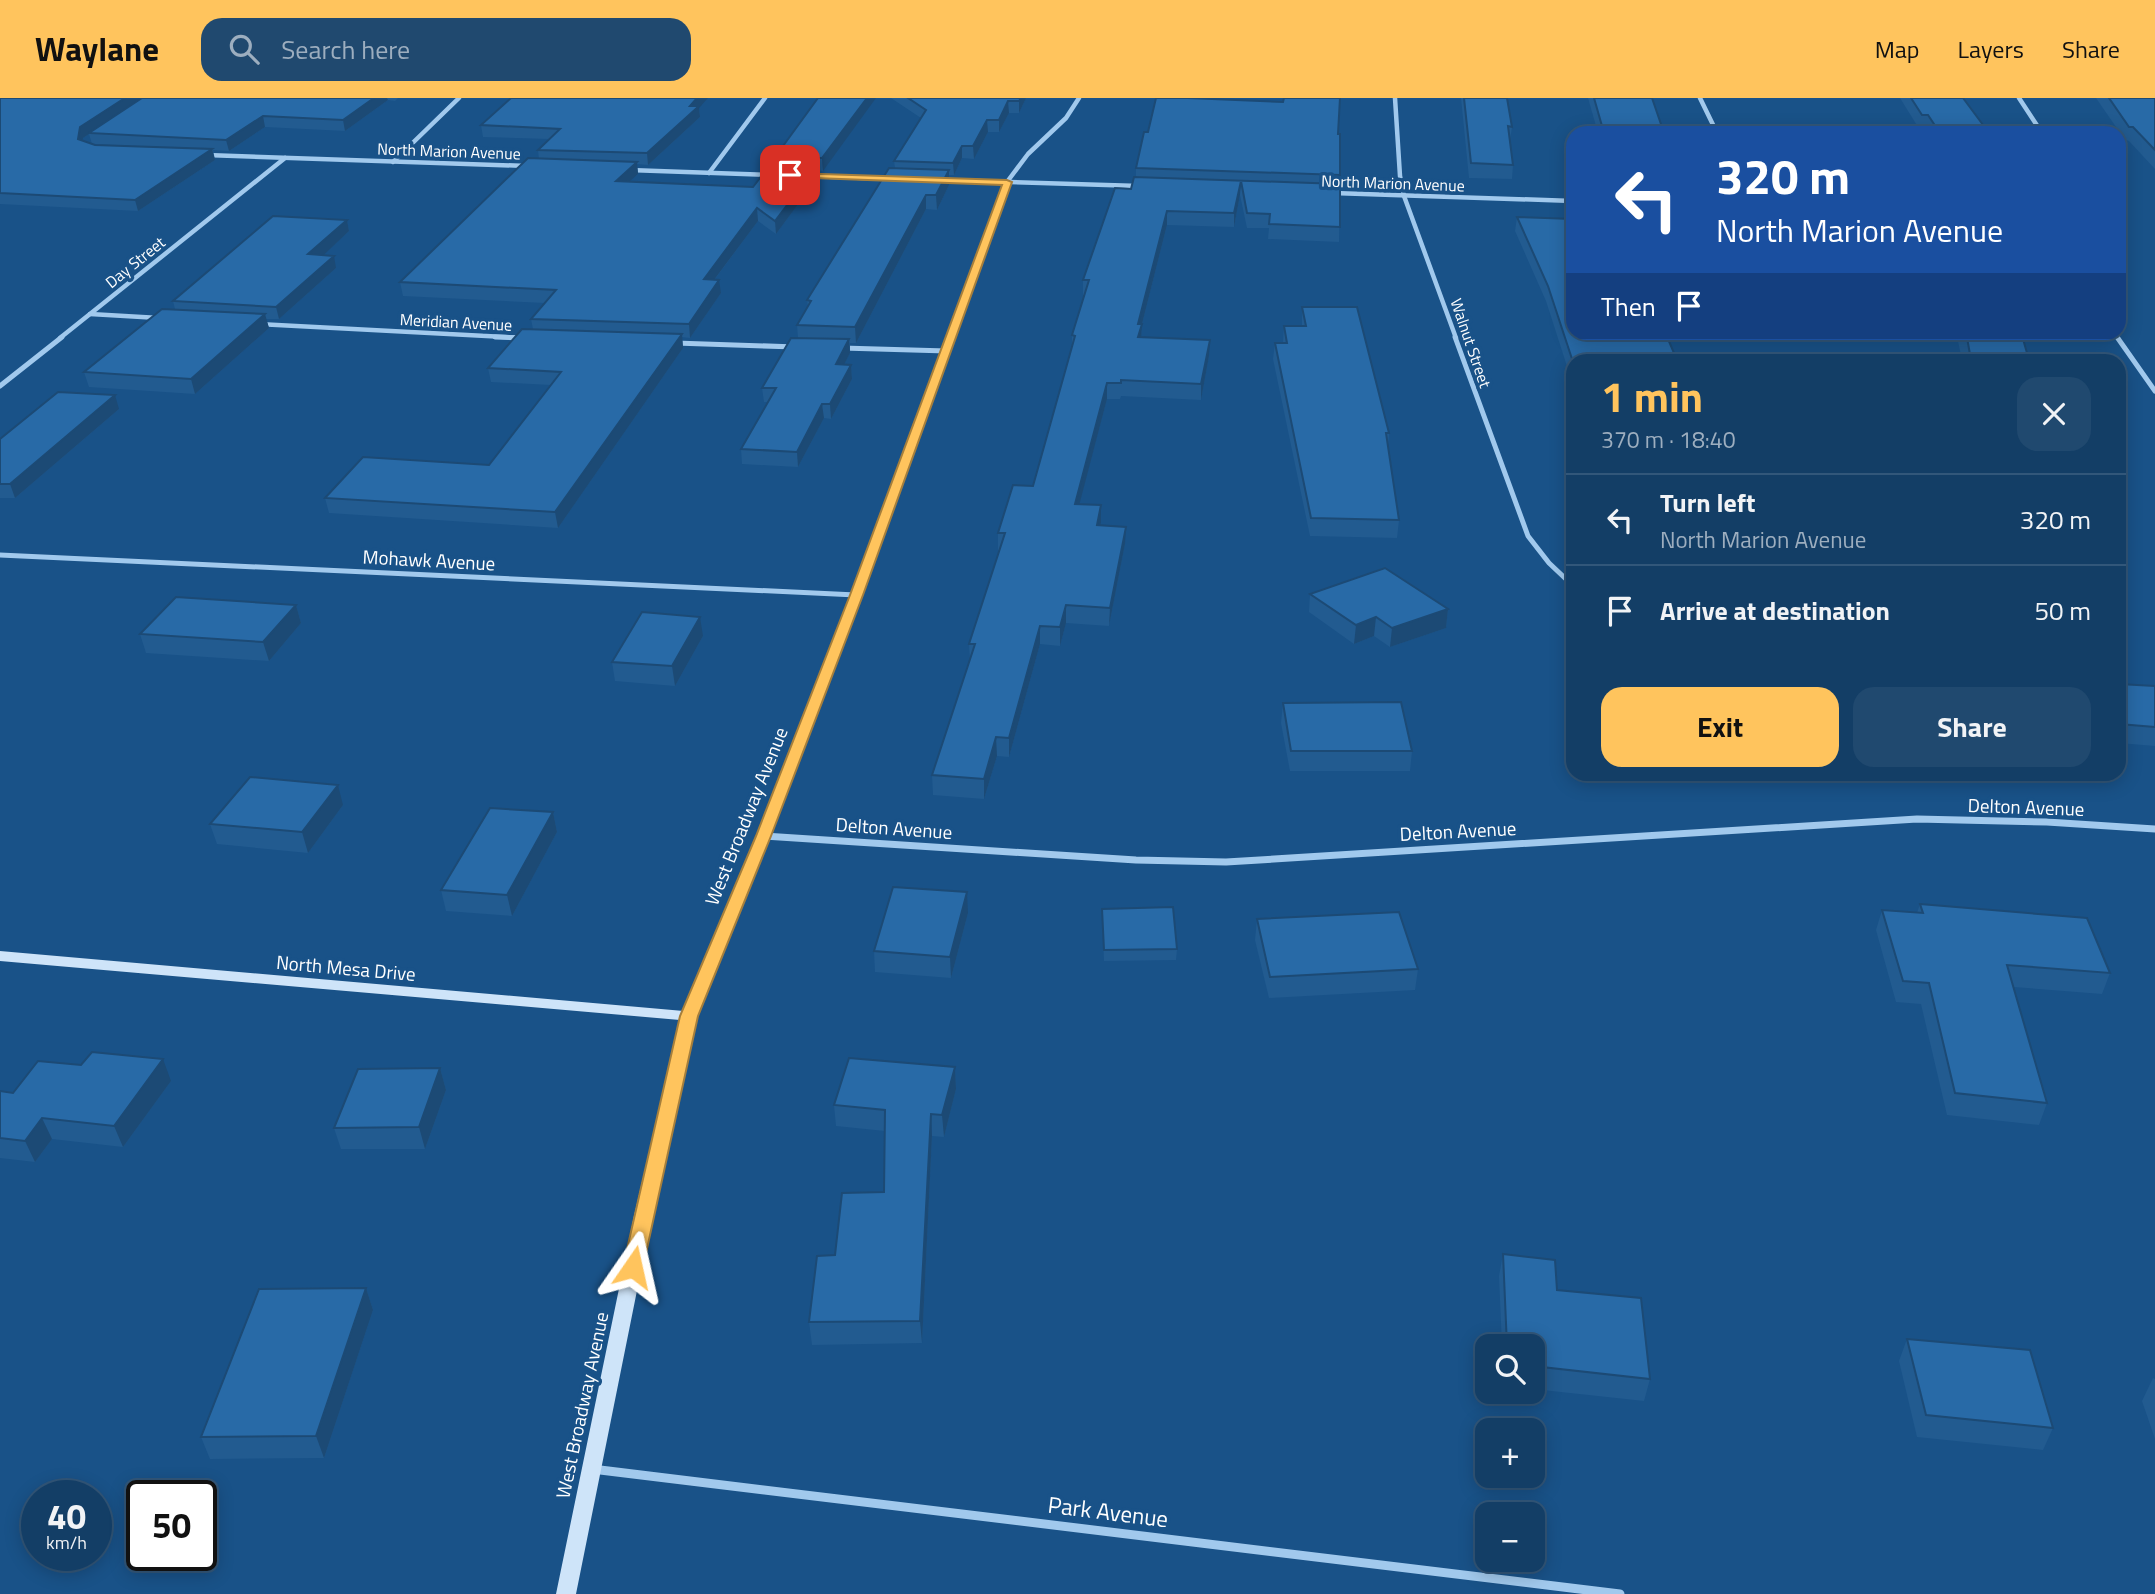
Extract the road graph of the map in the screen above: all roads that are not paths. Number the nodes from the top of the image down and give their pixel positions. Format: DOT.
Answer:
graph roads {
  1 [pos="459,98"];
  2 [pos="765,98"];
  3 [pos="1079,98"];
  4 [pos="1395,98"];
  5 [pos="1700,98"];
  6 [pos="2019,98"];
  7 [pos="1714,126"];
  8 [pos="2037,126"];
  9 [pos="192,155"];
  10 [pos="286,158"];
  11 [pos="393,162"];
  12 [pos="530,166"];
  13 [pos="626,170"];
  14 [pos="709,173"];
  15 [pos="777,175"];
  16 [pos="804,176"];
  17 [pos="899,179"];
  18 [pos="940,180"];
  19 [pos="1007,182"];
  20 [pos="1143,187"];
  21 [pos="1321,192"];
  22 [pos="1404,195"];
  23 [pos="1566,201"];
  24 [pos="90,314"];
  25 [pos="171,319"];
  26 [pos="251,324"];
  27 [pos="534,338"];
  28 [pos="2120,340"];
  29 [pos="671,343"];
  30 [pos="809,347"];
  31 [pos="836,348"];
  32 [pos="947,351"];
  33 [pos="0,386"];
  34 [pos="2155,391"];
  35 [pos="0,555"];
  36 [pos="1566,579"];
  37 [pos="856,595"];
  38 [pos="2155,829"];
  39 [pos="764,836"];
  40 [pos="0,956"];
  41 [pos="689,1016"];
  42 [pos="592,1469"];
  43 [pos="566,1594"];
  44 [pos="1620,1594"];
  1 -- 11 [label="street"];
  2 -- 14 [label="street"];
  3 -- 19 [label="street, West Broadway Avenue"];
  4 -- 22 [label="street, Walnut Street"];
  5 -- 7 [label="street"];
  6 -- 8 [label="street"];
  9 -- 10 [label="street, North Marion Avenue"];
  10 -- 11 [label="street, North Marion Avenue"];
  10 -- 24 [label="street, Day Street"];
  11 -- 12 [label="street, North Marion Avenue"];
  13 -- 14 [label="street"];
  14 -- 15 [label="street"];
  16 -- 17 [label="street"];
  18 -- 19 [label="street"];
  19 -- 20 [label="street"];
  19 -- 32 [label="street, West Broadway Avenue"];
  21 -- 22 [label="street, North Marion Avenue"];
  22 -- 23 [label="street, North Marion Avenue"];
  22 -- 36 [label="street, Walnut Street"];
  24 -- 25 [label="street"];
  24 -- 33 [label="street, Day Street"];
  26 -- 27 [label="street, Meridian Avenue"];
  28 -- 34 [label="street"];
  29 -- 30 [label="street"];
  31 -- 32 [label="street"];
  32 -- 37 [label="street, West Broadway Avenue"];
  35 -- 37 [label="street, Mohawk Avenue"];
  37 -- 39 [label="street, West Broadway Avenue"];
  38 -- 39 [label="street, Delton Avenue"];
  39 -- 41 [label="street, West Broadway Avenue"];
  40 -- 41 [label="main road, North Mesa Drive"];
  41 -- 42 [label="main road, West Broadway Avenue"];
  42 -- 43 [label="main road, West Broadway Avenue"];
  42 -- 44 [label="street, Park Avenue"];
}
